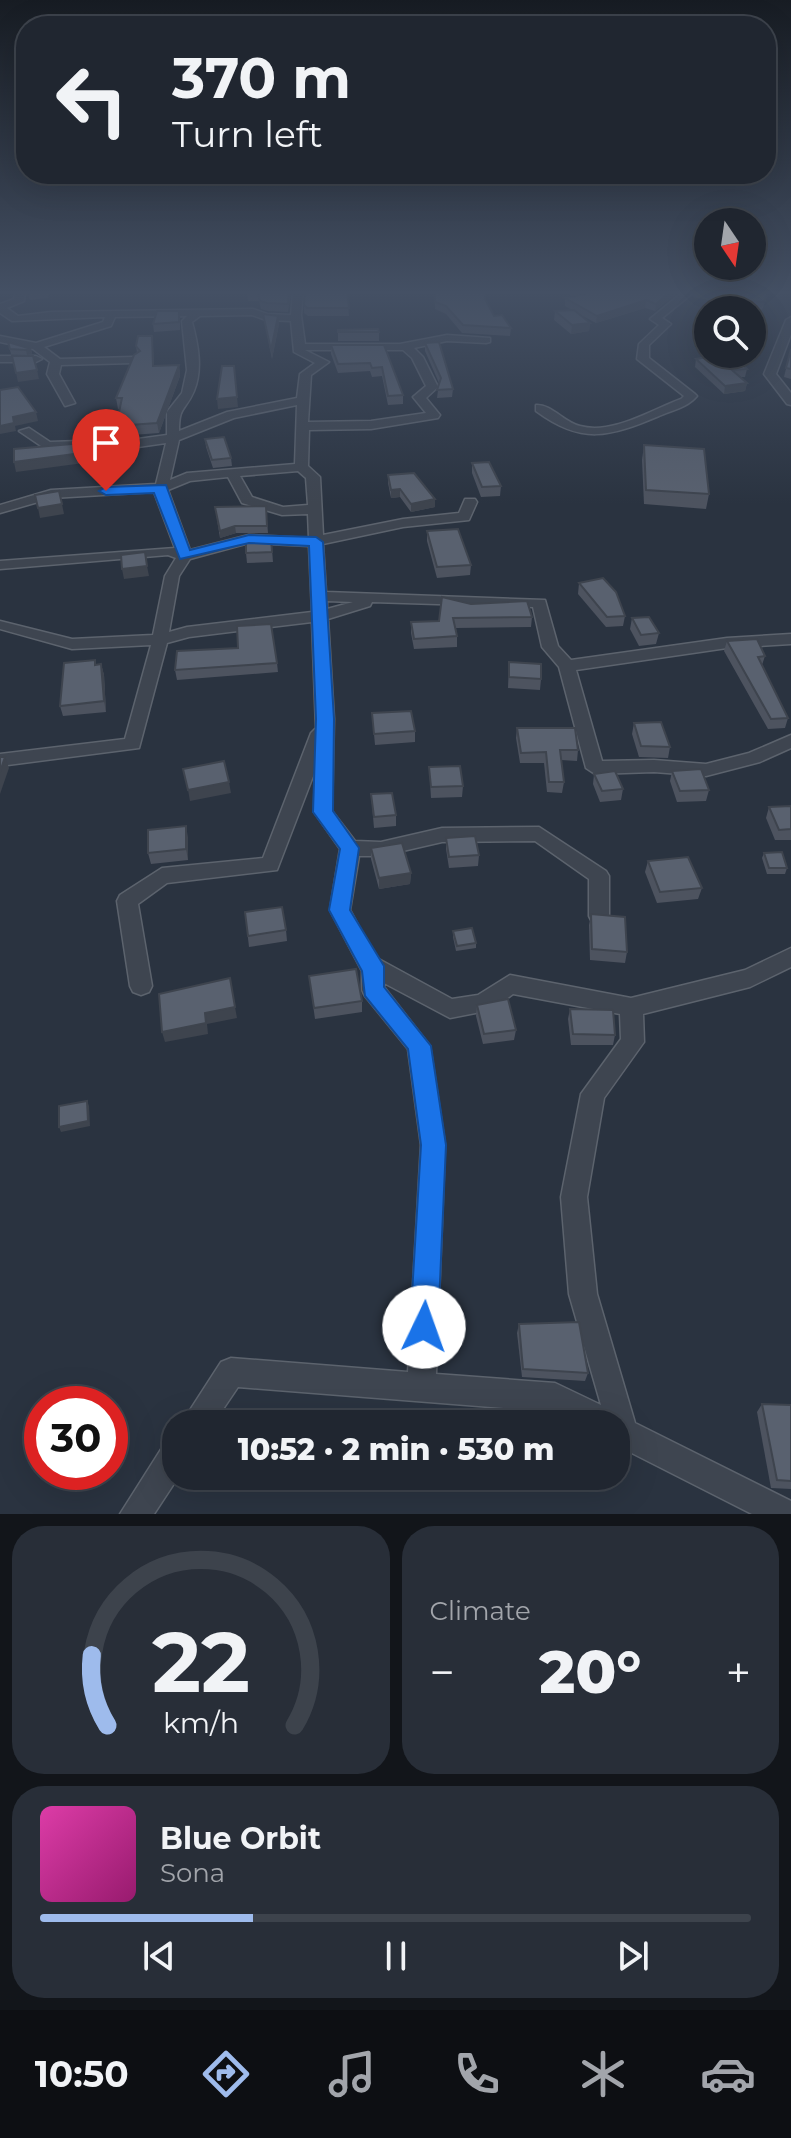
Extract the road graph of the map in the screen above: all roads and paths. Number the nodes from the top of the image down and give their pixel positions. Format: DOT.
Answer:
graph roads {
  1 [pos="53,363"];
  2 [pos="194,363"];
  3 [pos="322,363"];
  4 [pos="420,363"];
  5 [pos="648,363"];
  6 [pos="774,363"];
  7 [pos="301,401"];
  8 [pos="791,401"];
  9 [pos="69,403"];
  10 [pos="540,408"];
  11 [pos="305,426"];
  12 [pos="25,431"];
  13 [pos="173,438"];
  14 [pos="301,467"];
  15 [pos="232,473"];
  16 [pos="162,488"];
  17 [pos="470,502"];
  18 [pos="0,509"];
  19 [pos="314,512"];
  20 [pos="360,533"];
  21 [pos="316,542"];
  22 [pos="185,556"];
  23 [pos="0,565"];
  24 [pos="319,596"];
  25 [pos="379,599"];
  26 [pos="320,616"];
  27 [pos="4,625"];
  28 [pos="791,639"];
  29 [pos="160,640"];
  30 [pos="567,666"];
  31 [pos="325,719"];
  32 [pos="791,741"];
  33 [pos="0,760"];
  34 [pos="350,848"];
  35 [pos="599,916"];
  36 [pos="791,957"];
  37 [pos="373,966"];
  38 [pos="141,986"];
  39 [pos="631,1007"];
  40 [pos="421,1388"];
  41 [pos="205,1410"];
  42 [pos="579,1410"];
  43 [pos="611,1410"];
  44 [pos="630,1436"];
  45 [pos="162,1475"];
  46 [pos="136,1514"];
  47 [pos="785,1514"];
  1 -- 9 [label="street"];
  2 -- 13 [label="street"];
  3 -- 7 [label="street"];
  4 -- 11 [label="street"];
  5 -- 10 [label="street"];
  6 -- 8 [label="street"];
  7 -- 11 [label="street"];
  7 -- 13 [label="street"];
  11 -- 14 [label="street"];
  12 -- 13 [label="street"];
  13 -- 16 [label="street"];
  14 -- 15 [label="street"];
  14 -- 19 [label="street"];
  15 -- 16 [label="street"];
  15 -- 19 [label="street"];
  16 -- 18 [label="street"];
  16 -- 22 [label="street"];
  17 -- 20 [label="street"];
  19 -- 20 [label="street"];
  19 -- 21 [label="street"];
  20 -- 21 [label="street"];
  21 -- 22 [label="street"];
  21 -- 24 [label="street"];
  22 -- 23 [label="street"];
  22 -- 29 [label="street"];
  24 -- 25 [label="street"];
  24 -- 26 [label="street"];
  25 -- 26 [label="street"];
  25 -- 30 [label="street"];
  26 -- 29 [label="street"];
  26 -- 31 [label="street"];
  27 -- 29 [label="street"];
  28 -- 30 [label="street"];
  29 -- 33 [label="street"];
  30 -- 32 [label="street"];
  31 -- 34 [label="street"];
  31 -- 38 [label="street"];
  34 -- 35 [label="street"];
  34 -- 37 [label="street"];
  36 -- 39 [label="street"];
  37 -- 39 [label="street"];
  37 -- 40 [label="street"];
  39 -- 43 [label="street"];
  40 -- 41 [label="street"];
  40 -- 42 [label="street"];
  44 -- 47 [label="street"];
  45 -- 46 [label="street"];
}
